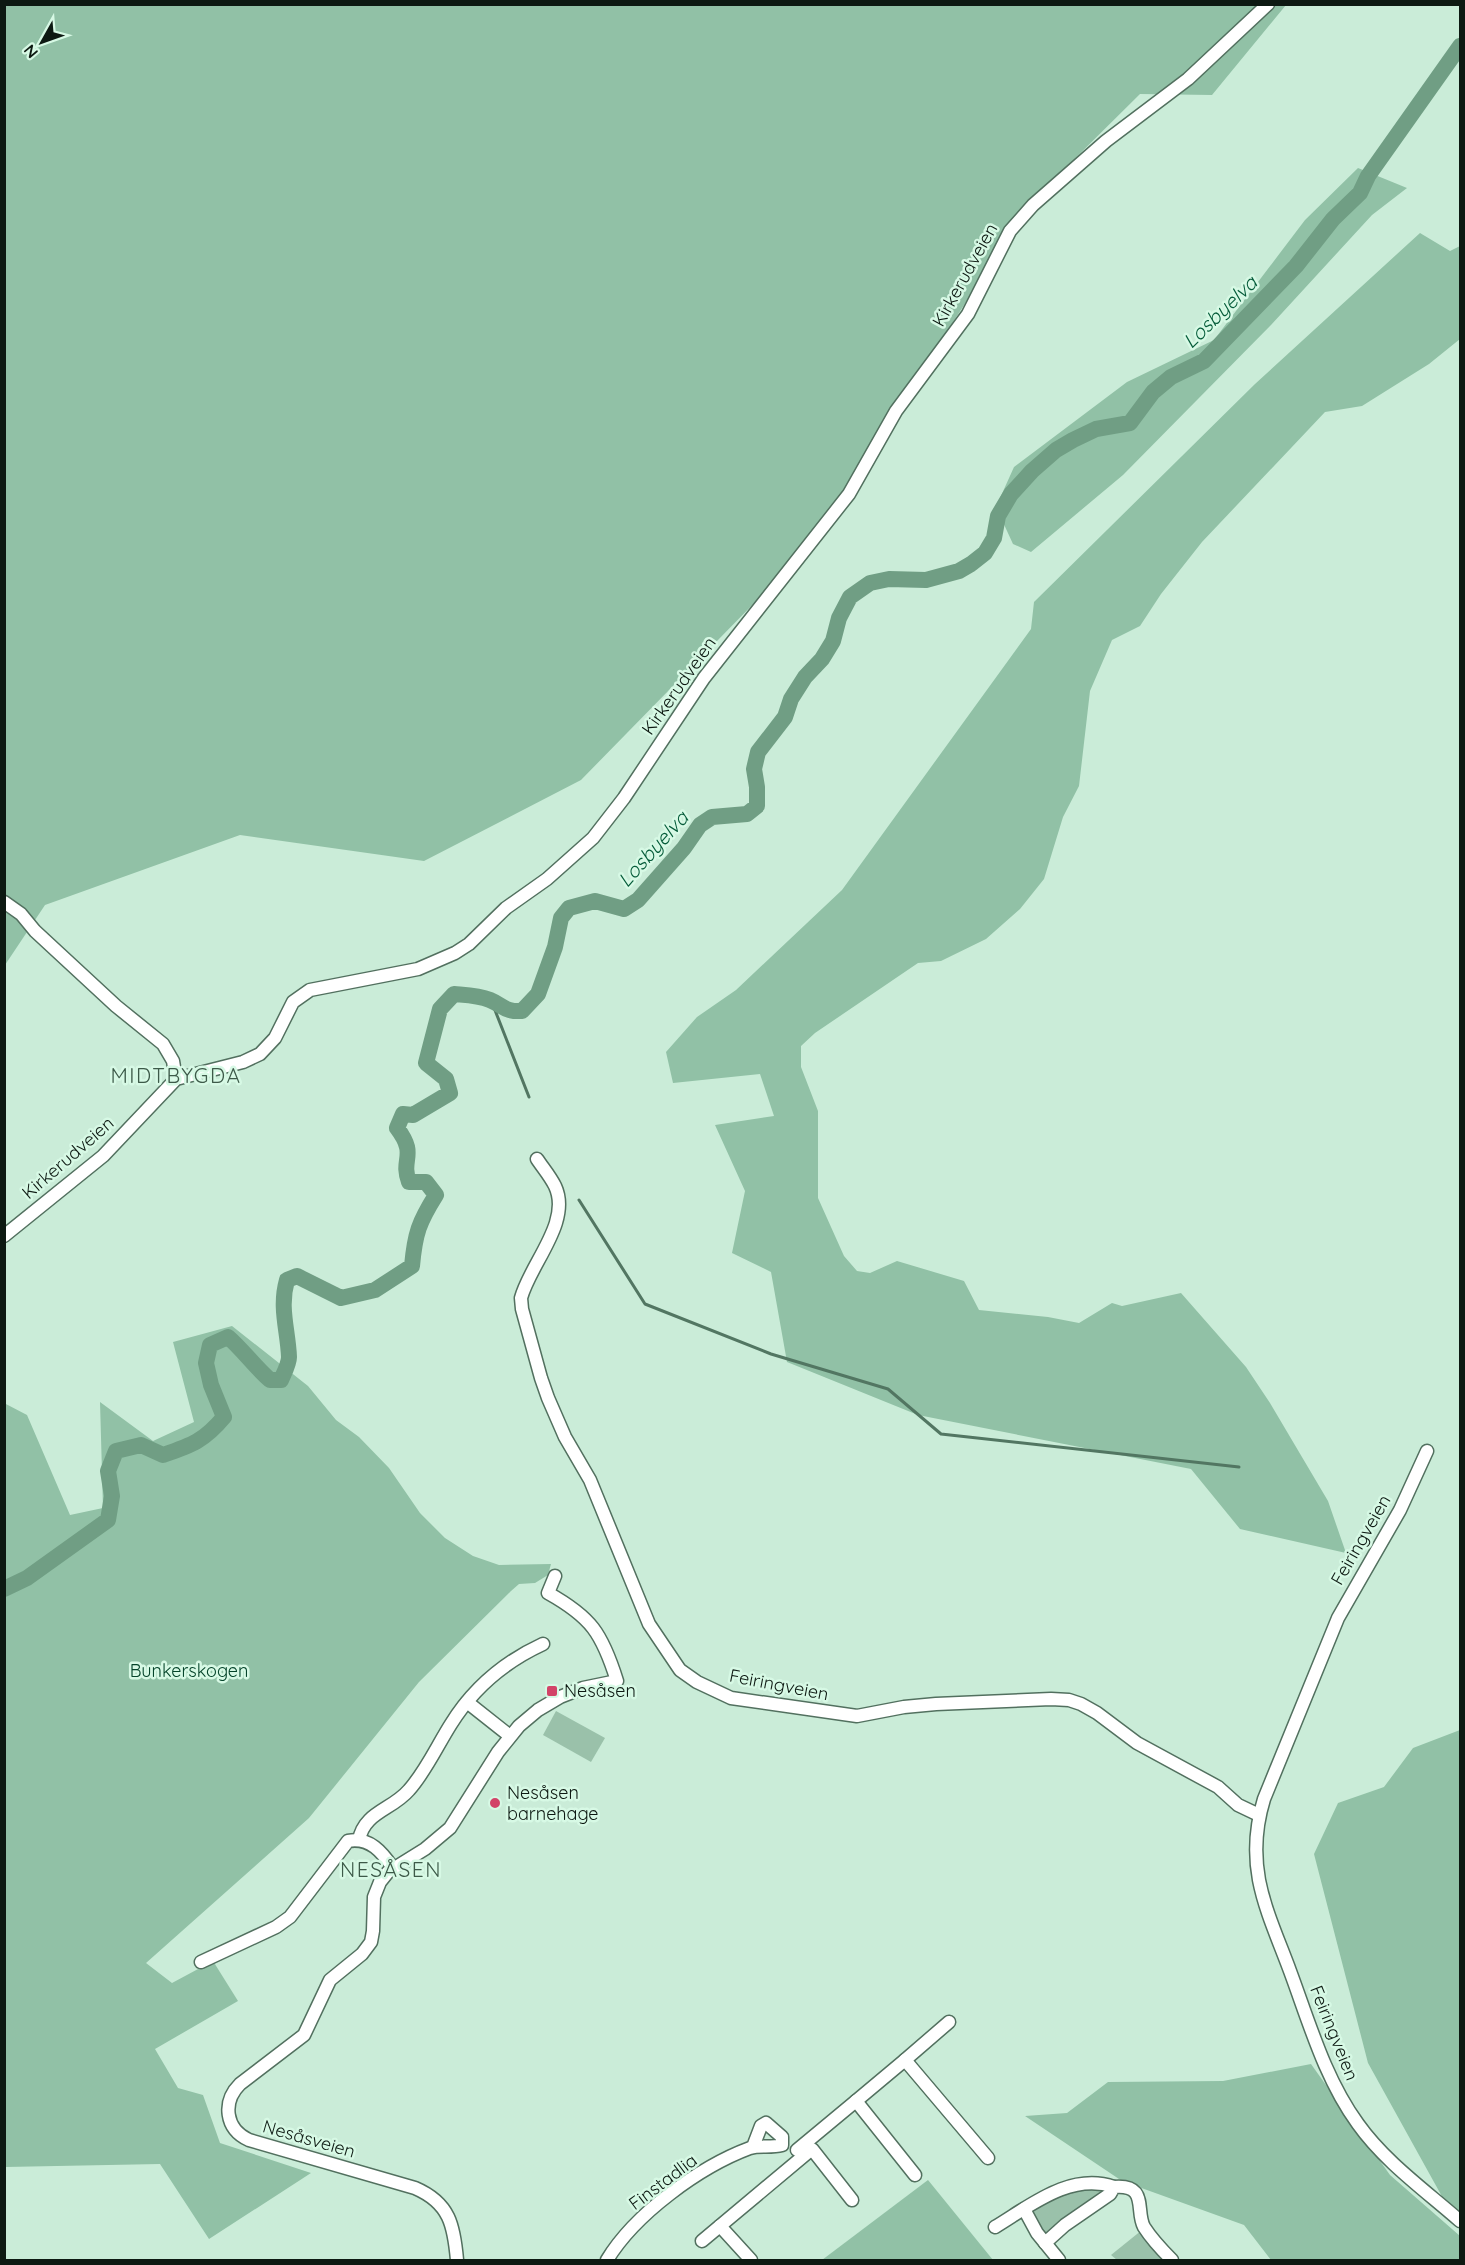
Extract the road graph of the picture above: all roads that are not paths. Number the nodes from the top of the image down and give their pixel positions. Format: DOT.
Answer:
graph roads {
  1 [pos="1268,4"];
  2 [pos="4,902"];
  3 [pos="176,1079"];
  4 [pos="537,1159"];
  5 [pos="4,1236"];
  6 [pos="1427,1451"];
  7 [pos="555,1576"];
  8 [pos="543,1644"];
  9 [pos="466,1702"];
  10 [pos="510,1736"];
  11 [pos="1259,1815"];
  12 [pos="359,1840"];
  13 [pos="393,1868"];
  14 [pos="201,1962"];
  15 [pos="950,2022"];
  16 [pos="905,2060"];
  17 [pos="856,2101"];
  18 [pos="782,2145"];
  19 [pos="753,2147"];
  20 [pos="802,2152"];
  21 [pos="988,2158"];
  22 [pos="915,2175"];
  23 [pos="1114,2187"];
  24 [pos="852,2200"];
  25 [pos="1024,2209"];
  26 [pos="1461,2221"];
  27 [pos="720,2226"];
  28 [pos="995,2228"];
  29 [pos="702,2241"];
  30 [pos="1045,2243"];
  31 [pos="457,2260"];
  32 [pos="607,2260"];
  33 [pos="749,2260"];
  34 [pos="1059,2260"];
  35 [pos="1173,2260"];
  1 -- 3 [label="street, Kirkerudveien"];
  2 -- 3 [label="street"];
  3 -- 5 [label="street, Kirkerudveien"];
  4 -- 11 [label="street, Feiringveien"];
  6 -- 11 [label="street, Feiringveien"];
  7 -- 10 [label="street, Nesåsveien"];
  8 -- 9 [label="street"];
  9 -- 10 [label="street"];
  9 -- 12 [label="street"];
  10 -- 13 [label="street, Nesåsveien"];
  11 -- 26 [label="street, Feiringveien"];
  12 -- 13 [label="street"];
  12 -- 14 [label="street"];
  13 -- 31 [label="street, Nesåsveien"];
  15 -- 16 [label="street"];
  16 -- 17 [label="street"];
  16 -- 21 [label="street"];
  17 -- 20 [label="street"];
  17 -- 22 [label="street"];
  18 -- 19 [label="street, Finstadlia"];
  18 -- 19 [label="street"];
  18 -- 20 [label="street"];
  19 -- 32 [label="street, Finstadlia"];
  20 -- 24 [label="street"];
  20 -- 27 [label="street"];
  23 -- 25 [label="street"];
  23 -- 30 [label="street"];
  23 -- 35 [label="street"];
  25 -- 28 [label="street"];
  25 -- 30 [label="street"];
  27 -- 29 [label="street"];
  27 -- 33 [label="street"];
  30 -- 34 [label="street"];
}
